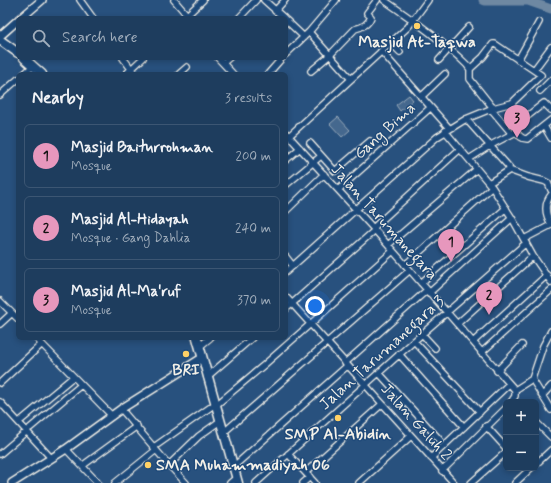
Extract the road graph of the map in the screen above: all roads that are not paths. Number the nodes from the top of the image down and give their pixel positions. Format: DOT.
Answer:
graph roads {
  1 [pos="42,0"];
  2 [pos="80,0"];
  3 [pos="174,0"];
  4 [pos="203,0"];
  5 [pos="256,0"];
  6 [pos="264,0"];
  7 [pos="285,0"];
  8 [pos="336,0"];
  9 [pos="377,0"];
  10 [pos="385,0"];
  11 [pos="428,0"];
  12 [pos="275,10"];
  13 [pos="23,16"];
  14 [pos="92,16"];
  15 [pos="185,16"];
  16 [pos="187,16"];
  17 [pos="241,16"];
  18 [pos="282,16"];
  19 [pos="413,20"];
  20 [pos="16,22"];
  21 [pos="288,22"];
  22 [pos="539,22"];
  23 [pos="469,27"];
  24 [pos="309,32"];
  25 [pos="0,36"];
  26 [pos="304,36"];
  27 [pos="0,40"];
  28 [pos="391,43"];
  29 [pos="551,47"];
  30 [pos="450,48"];
  31 [pos="16,52"];
  32 [pos="288,52"];
  33 [pos="381,52"];
  34 [pos="400,52"];
  35 [pos="330,55"];
  36 [pos="26,60"];
  37 [pos="124,60"];
  38 [pos="141,60"];
  39 [pos="220,60"];
  40 [pos="227,60"];
  41 [pos="280,60"];
  42 [pos="439,60"];
  43 [pos="518,60"];
  44 [pos="224,63"];
  45 [pos="33,66"];
  46 [pos="187,67"];
  47 [pos="131,69"];
  48 [pos="470,69"];
  49 [pos="534,70"];
  50 [pos="311,71"];
  51 [pos="26,72"];
  52 [pos="40,72"];
  53 [pos="128,72"];
  54 [pos="133,72"];
  55 [pos="181,72"];
  56 [pos="231,72"];
  57 [pos="270,72"];
  58 [pos="445,74"];
  59 [pos="541,75"];
  60 [pos="351,79"];
  61 [pos="16,81"];
  62 [pos="550,81"];
  63 [pos="540,91"];
  64 [pos="0,95"];
  65 [pos="421,97"];
  66 [pos="512,103"];
  67 [pos="430,108"];
  68 [pos="492,109"];
  69 [pos="551,110"];
  70 [pos="466,118"];
  71 [pos="551,120"];
  72 [pos="515,126"];
  73 [pos="544,126"];
  74 [pos="447,130"];
  75 [pos="514,133"];
  76 [pos="288,135"];
  77 [pos="551,138"];
  78 [pos="370,141"];
  79 [pos="310,143"];
  80 [pos="491,145"];
  81 [pos="300,148"];
  82 [pos="460,149"];
  83 [pos="321,156"];
  84 [pos="288,158"];
  85 [pos="469,159"];
  86 [pos="313,162"];
  87 [pos="477,169"];
  88 [pos="509,170"];
  89 [pos="324,174"];
  90 [pos="288,183"];
  91 [pos="491,185"];
  92 [pos="339,189"];
  93 [pos="551,190"];
  94 [pos="551,195"];
  95 [pos="506,208"];
  96 [pos="288,209"];
  97 [pos="357,210"];
  98 [pos="512,218"];
  99 [pos="551,224"];
  100 [pos="374,229"];
  101 [pos="525,241"];
  102 [pos="388,245"];
  103 [pos="393,251"];
  104 [pos="533,256"];
  105 [pos="288,260"];
  106 [pos="405,265"];
  107 [pos="293,266"];
  108 [pos="288,270"];
  109 [pos="410,270"];
  110 [pos="547,276"];
  111 [pos="551,282"];
  112 [pos="421,283"];
  113 [pos="551,290"];
  114 [pos="428,291"];
  115 [pos="288,299"];
  116 [pos="0,301"];
  117 [pos="292,304"];
  118 [pos="288,307"];
  119 [pos="446,312"];
  120 [pos="12,313"];
  121 [pos="16,317"];
  122 [pos="0,324"];
  123 [pos="310,324"];
  124 [pos="457,324"];
  125 [pos="551,331"];
  126 [pos="422,334"];
  127 [pos="38,340"];
  128 [pos="197,340"];
  129 [pos="208,340"];
  130 [pos="250,340"];
  131 [pos="414,341"];
  132 [pos="327,342"];
  133 [pos="473,342"];
  134 [pos="42,344"];
  135 [pos="522,345"];
  136 [pos="199,347"];
  137 [pos="435,348"];
  138 [pos="481,352"];
  139 [pos="399,354"];
  140 [pos="202,358"];
  141 [pos="346,364"];
  142 [pos="497,371"];
  143 [pos="379,373"];
  144 [pos="73,377"];
  145 [pos="207,377"];
  146 [pos="532,379"];
  147 [pos="0,383"];
  148 [pos="509,384"];
  149 [pos="81,385"];
  150 [pos="365,385"];
  151 [pos="551,386"];
  152 [pos="515,393"];
  153 [pos="542,396"];
  154 [pos="512,399"];
  155 [pos="518,399"];
  156 [pos="0,402"];
  157 [pos="382,404"];
  158 [pos="215,405"];
  159 [pos="551,408"];
  160 [pos="121,409"];
  161 [pos="503,411"];
  162 [pos="480,412"];
  163 [pos="112,416"];
  164 [pos="220,421"];
  165 [pos="19,422"];
  166 [pos="136,426"];
  167 [pos="486,426"];
  168 [pos="539,426"];
  169 [pos="464,427"];
  170 [pos="28,429"];
  171 [pos="223,433"];
  172 [pos="411,436"];
  173 [pos="551,438"];
  174 [pos="440,440"];
  175 [pos="503,445"];
  176 [pos="66,448"];
  177 [pos="155,448"];
  178 [pos="551,450"];
  179 [pos="0,454"];
  180 [pos="288,454"];
  181 [pos="503,455"];
  182 [pos="51,458"];
  183 [pos="431,458"];
  184 [pos="539,461"];
  185 [pos="169,465"];
  186 [pos="82,466"];
  187 [pos="233,468"];
  188 [pos="442,471"];
  189 [pos="526,471"];
  190 [pos="308,475"];
  191 [pos="235,481"];
  192 [pos="12,483"];
  193 [pos="98,483"];
  194 [pos="115,483"];
  195 [pos="186,483"];
  196 [pos="256,483"];
  197 [pos="303,483"];
  198 [pos="315,483"];
  199 [pos="359,483"];
  200 [pos="454,483"];
  201 [pos="471,483"];
  202 [pos="515,483"];
  1 -- 13 [label="street"];
  2 -- 14 [label="street"];
  3 -- 15 [label="street"];
  4 -- 16 [label="street"];
  5 -- 17 [label="street"];
  6 -- 12 [label="street"];
  7 -- 12 [label="street"];
  8 -- 24 [label="street"];
  9 -- 35 [label="street"];
  10 -- 19 [label="street"];
  11 -- 19 [label="street"];
  12 -- 18 [label="street"];
  19 -- 28 [label="street"];
  19 -- 30 [label="street"];
  20 -- 25 [label="street"];
  21 -- 26 [label="street"];
  22 -- 43 [label="street"];
  23 -- 30 [label="street"];
  24 -- 26 [label="street"];
  24 -- 35 [label="street"];
  26 -- 32 [label="street"];
  27 -- 31 [label="main road"];
  28 -- 33 [label="street"];
  28 -- 34 [label="street"];
  29 -- 49 [label="street"];
  30 -- 42 [label="street"];
  30 -- 48 [label="street"];
  33 -- 60 [label="street"];
  33 -- 65 [label="street"];
  35 -- 50 [label="street"];
  35 -- 60 [label="street"];
  36 -- 45 [label="main road"];
  37 -- 47 [label="street"];
  38 -- 47 [label="street"];
  39 -- 44 [label="street"];
  40 -- 44 [label="street"];
  41 -- 57 [label="street"];
  43 -- 48 [label="street"];
  43 -- 49 [label="street"];
  44 -- 56 [label="street"];
  45 -- 51 [label="street"];
  45 -- 52 [label="main road"];
  46 -- 55 [label="street"];
  47 -- 53 [label="street"];
  47 -- 54 [label="street"];
  48 -- 68 [label="street"];
  49 -- 59 [label="street"];
  58 -- 65 [label="street"];
  59 -- 62 [label="street"];
  59 -- 66 [label="street"];
  60 -- 76 [label="street"];
  61 -- 64 [label="street"];
  62 -- 63 [label="street"];
  65 -- 67 [label="street"];
  66 -- 68 [label="street"];
  66 -- 72 [label="street"];
  67 -- 74 [label="street"];
  67 -- 92 [label="street, Gang Bima"];
  68 -- 70 [label="street"];
  68 -- 75 [label="street"];
  69 -- 72 [label="street"];
  70 -- 74 [label="street"];
  70 -- 80 [label="street"];
  71 -- 73 [label="street"];
  72 -- 75 [label="street"];
  73 -- 75 [label="street"];
  73 -- 77 [label="street"];
  74 -- 82 [label="street"];
  74 -- 97 [label="street"];
  75 -- 80 [label="street"];
  76 -- 81 [label="street, Jalan Tarumanegara"];
  78 -- 83 [label="street"];
  79 -- 83 [label="street"];
  80 -- 85 [label="street"];
  80 -- 88 [label="street"];
  81 -- 84 [label="street"];
  81 -- 86 [label="street, Jalan Tarumanegara"];
  82 -- 85 [label="street"];
  82 -- 100 [label="street"];
  83 -- 86 [label="street"];
  85 -- 87 [label="street"];
  86 -- 89 [label="street, Jalan Tarumanegara"];
  86 -- 90 [label="street"];
  87 -- 91 [label="street"];
  87 -- 102 [label="street"];
  88 -- 91 [label="street"];
  88 -- 93 [label="street"];
  89 -- 92 [label="street, Jalan Tarumanegara"];
  89 -- 96 [label="street"];
  91 -- 95 [label="street"];
  91 -- 106 [label="street"];
  92 -- 97 [label="street, Jalan Tarumanegara"];
  94 -- 99 [label="street"];
  95 -- 98 [label="street"];
  95 -- 112 [label="street"];
  97 -- 100 [label="street, Jalan Tarumanegara"];
  97 -- 107 [label="street"];
  98 -- 101 [label="street"];
  98 -- 114 [label="street"];
  99 -- 101 [label="street, Jalan Tarumanegara 3"];
  100 -- 102 [label="street, Jalan Tarumanegara"];
  100 -- 117 [label="street"];
  101 -- 104 [label="street"];
  101 -- 119 [label="street, Jalan Tarumanegara 3"];
  102 -- 103 [label="street, Jalan Tarumanegara"];
  103 -- 106 [label="street, Jalan Tarumanegara"];
  103 -- 123 [label="street"];
  104 -- 110 [label="street"];
  104 -- 124 [label="street"];
  105 -- 107 [label="street"];
  106 -- 109 [label="street, Jalan Tarumanegara"];
  107 -- 108 [label="street"];
  109 -- 112 [label="street, Jalan Tarumanegara"];
  109 -- 132 [label="street"];
  110 -- 111 [label="street"];
  110 -- 133 [label="street"];
  112 -- 114 [label="street, Jalan Tarumanegara"];
  113 -- 138 [label="street"];
  114 -- 119 [label="street, Jalan Tarumanegara"];
  114 -- 141 [label="street"];
  115 -- 117 [label="street, Jalan Galuh 2"];
  116 -- 120 [label="street"];
  117 -- 118 [label="street"];
  117 -- 123 [label="street, Jalan Galuh 2"];
  119 -- 124 [label="street, Jalan Tarumanegara"];
  119 -- 126 [label="street, Jalan Tarumanegara 3"];
  120 -- 121 [label="street"];
  120 -- 122 [label="street"];
  123 -- 132 [label="street, Jalan Galuh 2"];
  123 -- 158 [label="street"];
  124 -- 133 [label="street, Jalan Tarumanegara"];
  125 -- 146 [label="street"];
  126 -- 131 [label="street, Jalan Tarumanegara 3"];
  126 -- 137 [label="street"];
  127 -- 134 [label="street"];
  128 -- 136 [label="main road"];
  129 -- 136 [label="street"];
  130 -- 145 [label="street"];
  131 -- 139 [label="street, Jalan Tarumanegara 3"];
  131 -- 162 [label="street"];
  132 -- 141 [label="street, Jalan Galuh 2"];
  132 -- 171 [label="street"];
  133 -- 138 [label="street, Jalan Tarumanegara"];
  134 -- 144 [label="street"];
  134 -- 147 [label="street"];
  135 -- 142 [label="street"];
  136 -- 140 [label="main road"];
  138 -- 142 [label="street, Jalan Tarumanegara"];
  139 -- 143 [label="street, Jalan Tarumanegara 3"];
  139 -- 169 [label="street"];
  140 -- 145 [label="main road"];
  140 -- 160 [label="street"];
  141 -- 150 [label="street, Jalan Galuh 2"];
  141 -- 187 [label="street"];
  142 -- 148 [label="street, Jalan Tarumanegara"];
  143 -- 150 [label="street, Jalan Tarumanegara 3"];
  143 -- 174 [label="street"];
  144 -- 149 [label="street"];
  144 -- 165 [label="street"];
  145 -- 158 [label="main road"];
  146 -- 152 [label="street"];
  146 -- 153 [label="street"];
  148 -- 152 [label="street, Jalan Tarumanegara"];
  148 -- 162 [label="street"];
  149 -- 163 [label="street"];
  149 -- 170 [label="street"];
  150 -- 157 [label="street, Jalan Galuh 2"];
  150 -- 180 [label="street, Jalan Tarumanegara 3"];
  151 -- 153 [label="street"];
  152 -- 154 [label="street"];
  152 -- 155 [label="street, Jalan Tarumanegara"];
  153 -- 159 [label="street"];
  156 -- 165 [label="street"];
  157 -- 172 [label="street, Jalan Galuh 2"];
  157 -- 190 [label="street"];
  158 -- 164 [label="main road"];
  158 -- 177 [label="street"];
  160 -- 163 [label="street"];
  160 -- 166 [label="street"];
  161 -- 167 [label="street"];
  162 -- 169 [label="street"];
  163 -- 176 [label="street"];
  164 -- 171 [label="main road"];
  164 -- 185 [label="street"];
  165 -- 170 [label="street"];
  166 -- 177 [label="street"];
  166 -- 186 [label="street"];
  167 -- 175 [label="street"];
  167 -- 188 [label="street"];
  168 -- 173 [label="street"];
  169 -- 183 [label="street"];
  170 -- 179 [label="street"];
  170 -- 182 [label="street"];
  171 -- 187 [label="main road"];
  172 -- 183 [label="street, Jalan Galuh 2"];
  172 -- 199 [label="street"];
  176 -- 182 [label="street"];
  176 -- 186 [label="street"];
  177 -- 185 [label="street"];
  177 -- 194 [label="street"];
  178 -- 184 [label="street"];
  180 -- 190 [label="street"];
  180 -- 196 [label="street, Jalan Tarumanegara 3"];
  181 -- 201 [label="street"];
  182 -- 192 [label="street"];
  183 -- 188 [label="street, Jalan Galuh 2"];
  185 -- 195 [label="street"];
  186 -- 193 [label="street"];
  187 -- 191 [label="main road"];
  188 -- 200 [label="street, Jalan Galuh 2"];
  189 -- 202 [label="street"];
  190 -- 197 [label="street"];
  190 -- 198 [label="street"];
}
